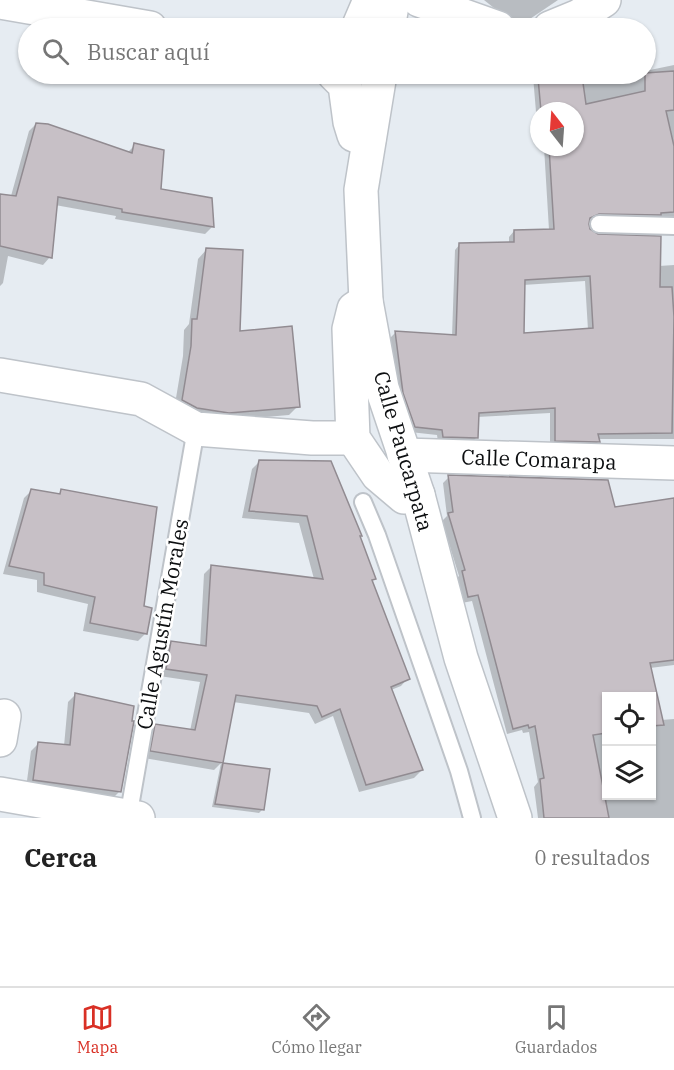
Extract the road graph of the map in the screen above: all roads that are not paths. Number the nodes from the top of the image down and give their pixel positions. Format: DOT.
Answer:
graph roads {
  1 [pos="370,0"];
  2 [pos="393,0"];
  3 [pos="419,0"];
  4 [pos="604,0"];
  5 [pos="0,2"];
  6 [pos="92,18"];
  7 [pos="362,18"];
  8 [pos="390,18"];
  9 [pos="470,18"];
  10 [pos="574,18"];
  11 [pos="344,84"];
  12 [pos="378,84"];
  13 [pos="369,139"];
  14 [pos="599,224"];
  15 [pos="674,226"];
  16 [pos="366,301"];
  17 [pos="0,375"];
  18 [pos="196,429"];
  19 [pos="353,438"];
  20 [pos="404,455"];
  21 [pos="674,463"];
  22 [pos="418,495"];
  23 [pos="363,502"];
  24 [pos="0,794"];
  25 [pos="131,817"];
  26 [pos="472,818"];
  27 [pos="515,818"];
  1 -- 7 [label="street"];
  2 -- 8 [label="street"];
  3 -- 9 [label="street"];
  4 -- 10 [label="street"];
  5 -- 6 [label="street"];
  11 -- 13 [label="street"];
  12 -- 13 [label="street, Calle Paucarpata"];
  13 -- 16 [label="street, Calle Paucarpata"];
  14 -- 15 [label="lane"];
  16 -- 19 [label="street"];
  16 -- 20 [label="street, Calle Paucarpata"];
  17 -- 18 [label="street"];
  18 -- 19 [label="street"];
  18 -- 25 [label="lane, Calle Agustín Morales"];
  19 -- 22 [label="street"];
  20 -- 21 [label="street, Calle Comarapa"];
  20 -- 22 [label="street, Calle Paucarpata"];
  22 -- 27 [label="street, Calle Paucarpata"];
  23 -- 26 [label="lane"];
  24 -- 25 [label="street"];
}
